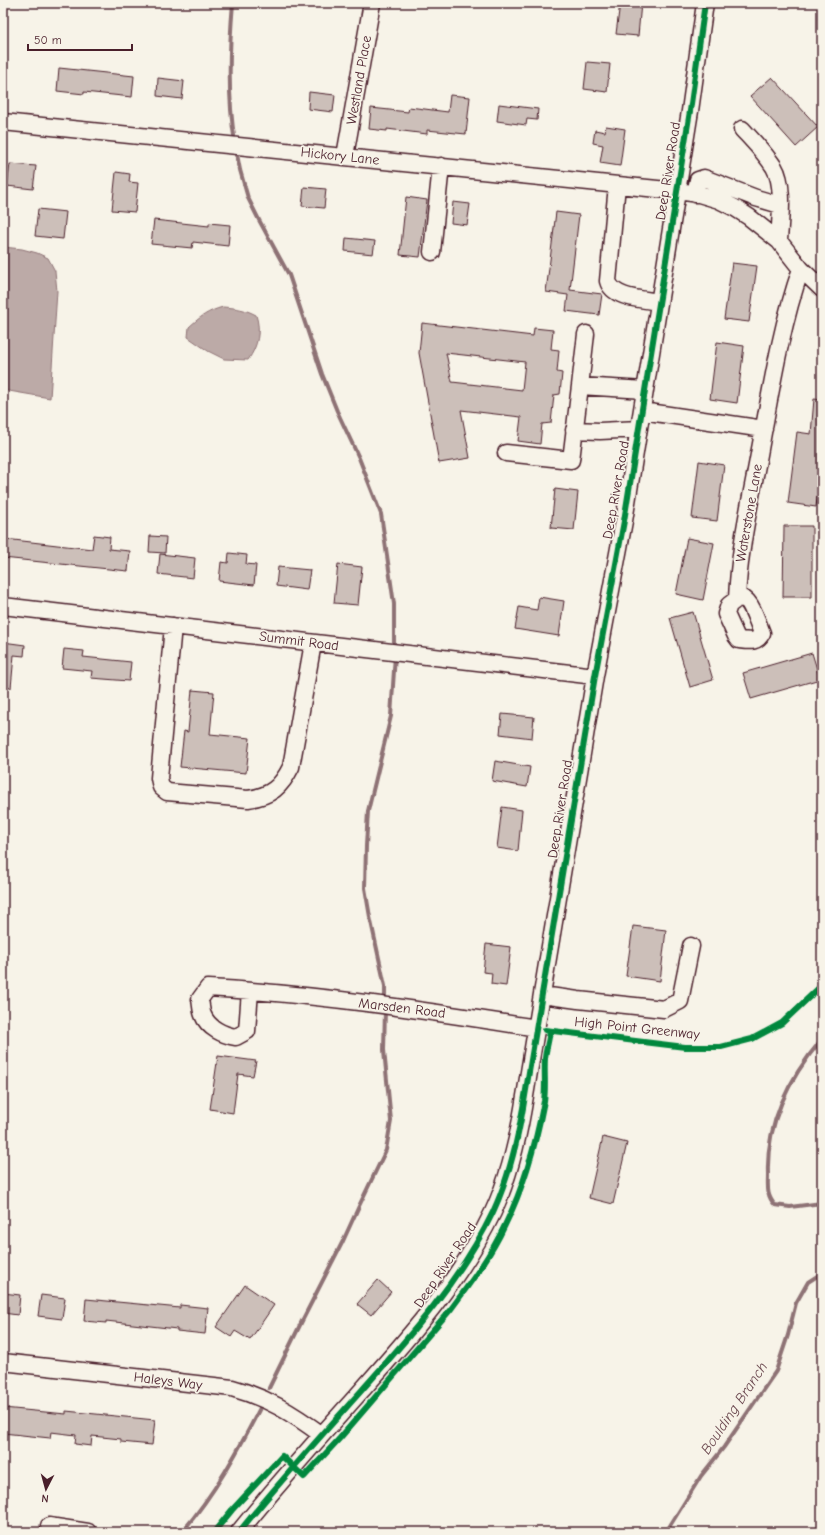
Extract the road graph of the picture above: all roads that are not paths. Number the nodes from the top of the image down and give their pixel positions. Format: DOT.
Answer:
graph roads {
  1 [pos="372,3"];
  2 [pos="705,3"];
  3 [pos="3,122"];
  4 [pos="742,129"];
  5 [pos="346,156"];
  6 [pos="441,166"];
  7 [pos="680,171"];
  8 [pos="704,178"];
  9 [pos="617,185"];
  10 [pos="677,191"];
  11 [pos="695,194"];
  12 [pos="780,205"];
  13 [pos="779,241"];
  14 [pos="432,252"];
  15 [pos="801,269"];
  16 [pos="822,289"];
  17 [pos="659,302"];
  18 [pos="586,334"];
  19 [pos="580,386"];
  20 [pos="645,390"];
  21 [pos="642,411"];
  22 [pos="764,428"];
  23 [pos="639,429"];
  24 [pos="574,430"];
  25 [pos="506,453"];
  26 [pos="737,599"];
  27 [pos="3,606"];
  28 [pos="173,626"];
  29 [pos="313,643"];
  30 [pos="595,676"];
  31 [pos="691,946"];
  32 [pos="258,991"];
  33 [pos="542,995"];
  34 [pos="537,1028"];
  35 [pos="3,1362"];
  36 [pos="322,1435"];
  37 [pos="49,1526"];
  38 [pos="88,1532"];
  39 [pos="239,1532"];
  1 -- 5 [label="street, Westland Place"];
  2 -- 7 [label="street, Deep River Road"];
  3 -- 5 [label="street, Hickory Lane"];
  4 -- 12 [label="street"];
  5 -- 6 [label="street, Hickory Lane"];
  6 -- 9 [label="street, Hickory Lane"];
  6 -- 14 [label="street"];
  7 -- 8 [label="street"];
  7 -- 10 [label="street, Deep River Road"];
  8 -- 11 [label="street"];
  8 -- 12 [label="street"];
  9 -- 10 [label="street, Hickory Lane"];
  9 -- 17 [label="street"];
  10 -- 11 [label="street, Hickory Lane"];
  10 -- 17 [label="street, Deep River Road"];
  11 -- 13 [label="street, Hickory Lane"];
  12 -- 13 [label="street"];
  13 -- 15 [label="street, Hickory Lane"];
  15 -- 16 [label="street, Hickory Lane"];
  15 -- 22 [label="street, Waterstone Lane"];
  17 -- 20 [label="street, Deep River Road"];
  18 -- 19 [label="street"];
  19 -- 20 [label="street"];
  19 -- 24 [label="street"];
  20 -- 21 [label="street, Deep River Road"];
  21 -- 22 [label="street"];
  21 -- 23 [label="street, Deep River Road"];
  22 -- 26 [label="street, Waterstone Lane"];
  23 -- 24 [label="street"];
  23 -- 30 [label="street, Deep River Road"];
  24 -- 25 [label="street"];
  27 -- 28 [label="street, Summit Road"];
  28 -- 29 [label="street, Summit Road"];
  28 -- 29 [label="street"];
  29 -- 30 [label="street, Summit Road"];
  30 -- 33 [label="street, Deep River Road"];
  31 -- 33 [label="street"];
  32 -- 34 [label="street, Marsden Road"];
  33 -- 34 [label="street, Deep River Road"];
  34 -- 36 [label="street, Deep River Road"];
  35 -- 36 [label="street, Haleys Way"];
  36 -- 39 [label="street, Deep River Road"];
  37 -- 38 [label="street"];
}
